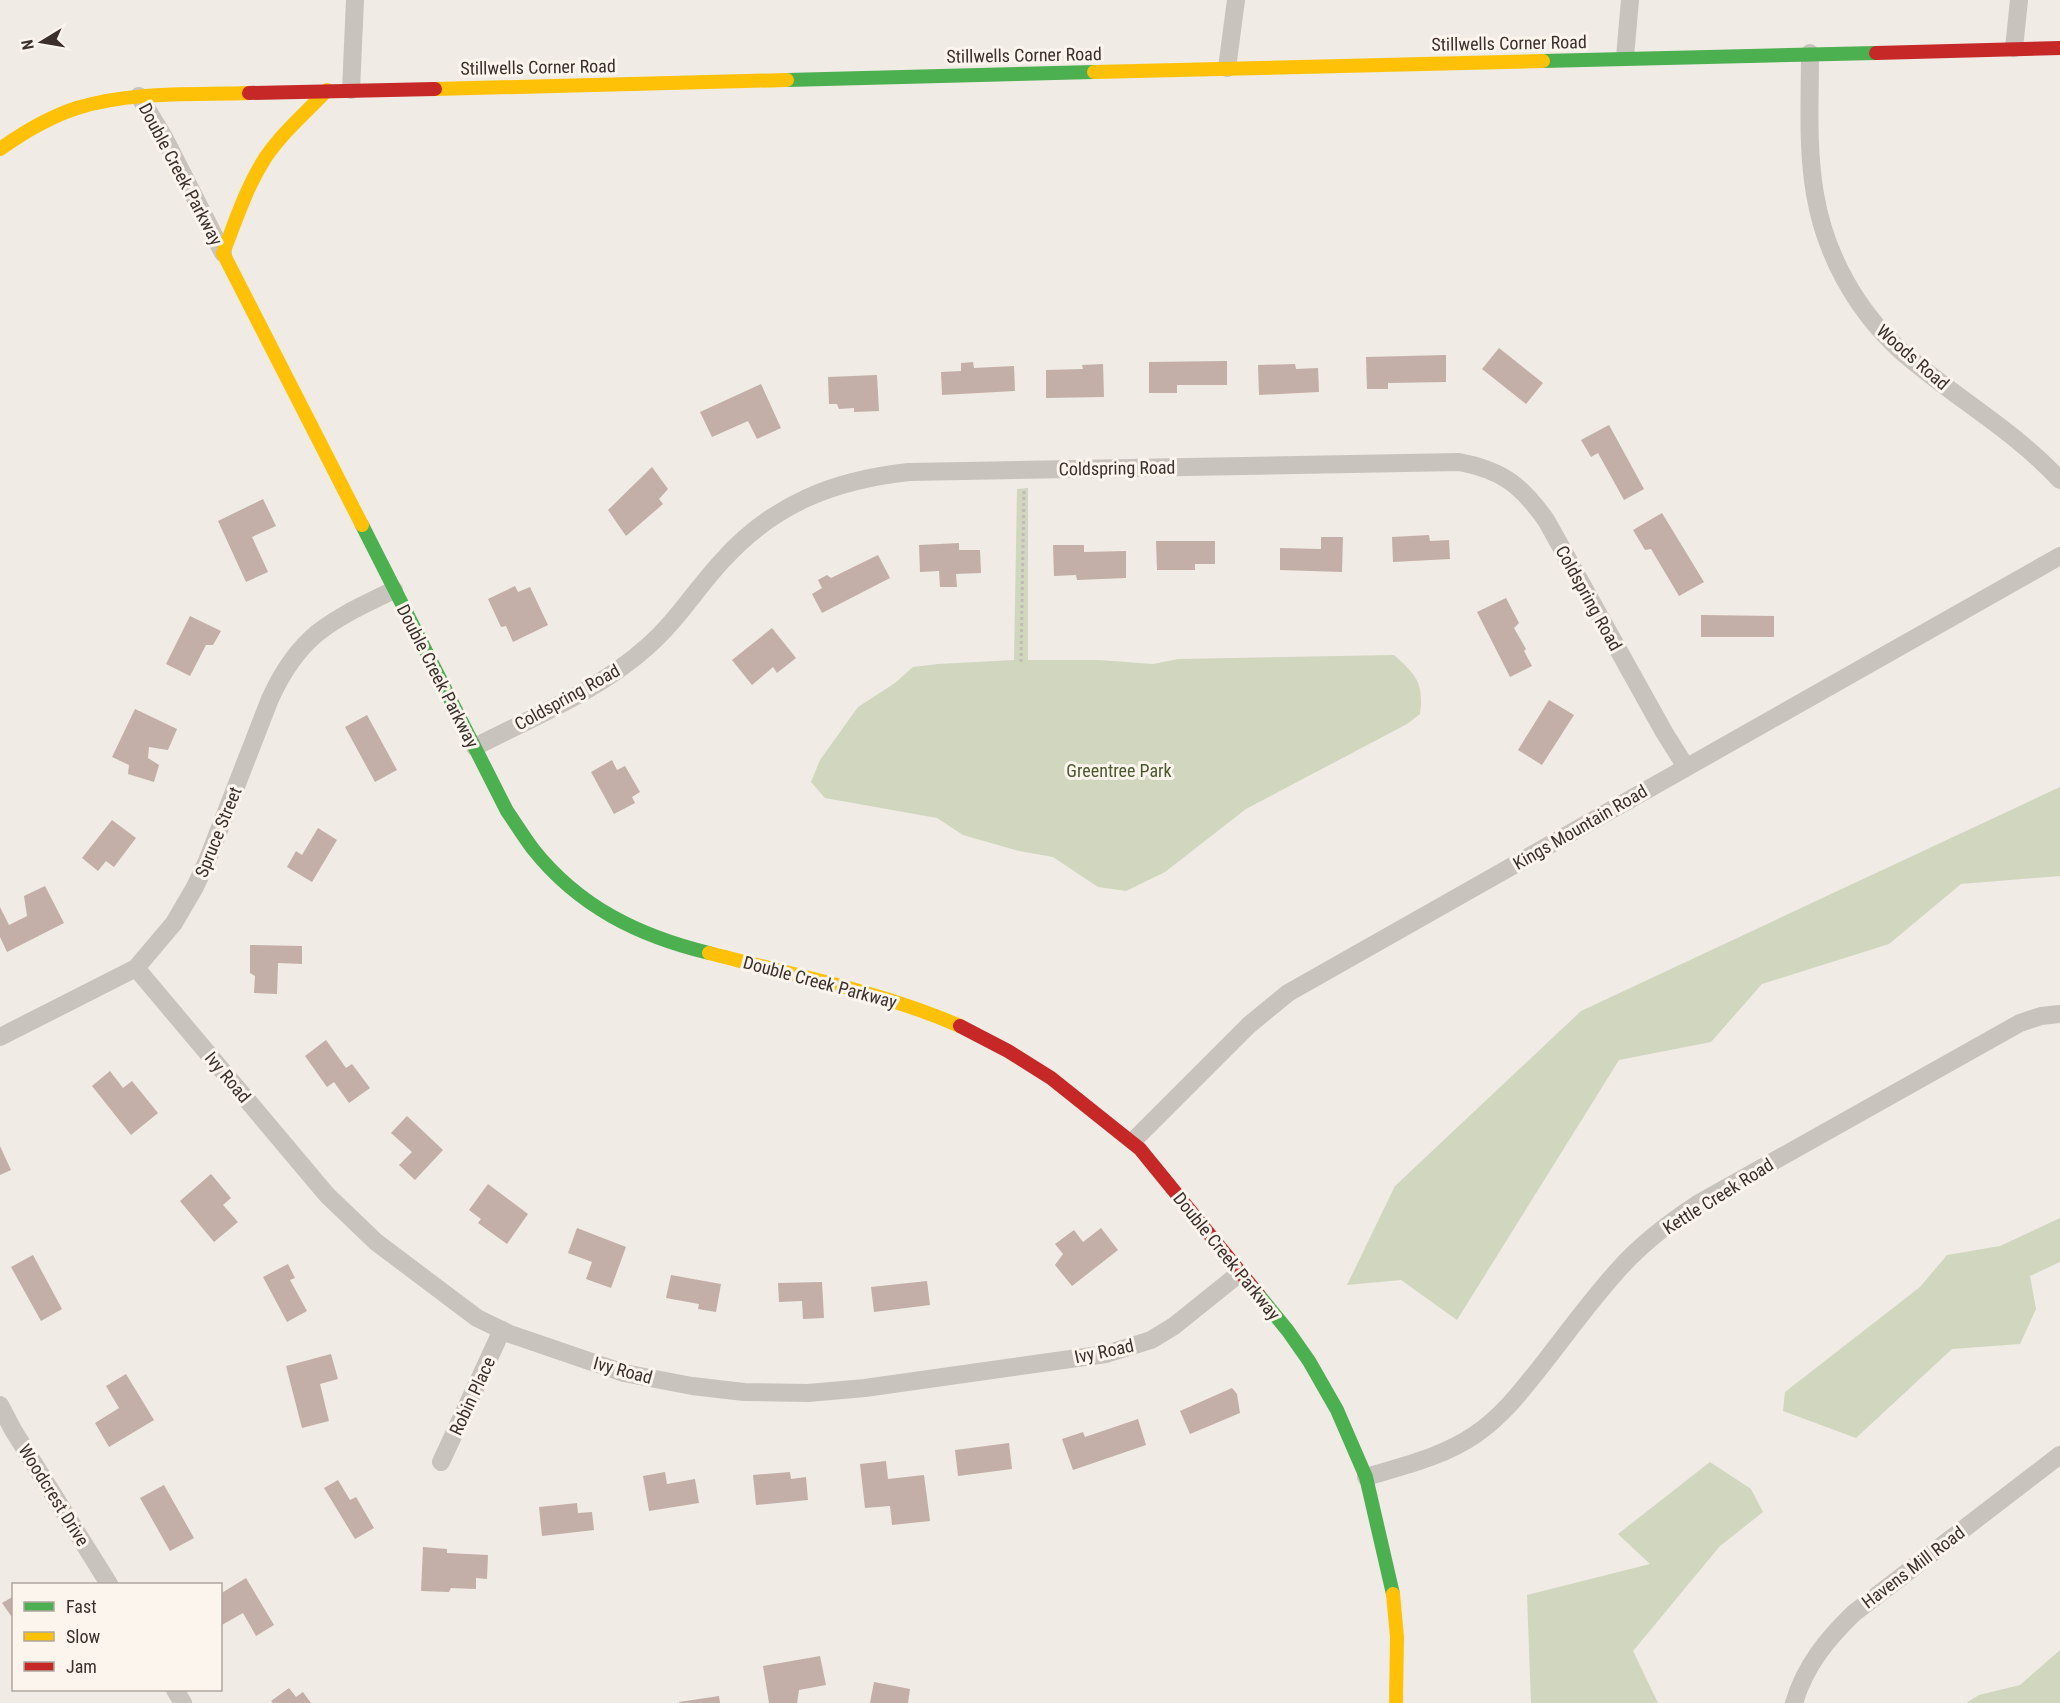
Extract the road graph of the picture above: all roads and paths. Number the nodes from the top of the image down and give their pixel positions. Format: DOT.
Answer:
graph roads {
  1 [pos="355,0"];
  2 [pos="1236,0"];
  3 [pos="1629,0"];
  4 [pos="2019,0"];
  5 [pos="2014,48"];
  6 [pos="2060,48"];
  7 [pos="1810,53"];
  8 [pos="1624,57"];
  9 [pos="1227,68"];
  10 [pos="327,90"];
  11 [pos="351,90"];
  12 [pos="139,96"];
  13 [pos="0,149"];
  14 [pos="223,253"];
  15 [pos="2060,480"];
  16 [pos="1024,489"];
  17 [pos="2060,556"];
  18 [pos="394,590"];
  19 [pos="1022,662"];
  20 [pos="475,747"];
  21 [pos="1686,767"];
  22 [pos="136,968"];
  23 [pos="2060,1014"];
  24 [pos="0,1037"];
  25 [pos="1133,1141"];
  26 [pos="1240,1273"];
  27 [pos="502,1330"];
  28 [pos="0,1405"];
  29 [pos="2060,1455"];
  30 [pos="441,1462"];
  31 [pos="1366,1477"];
  32 [pos="109,1583"];
  33 [pos="1396,1703"];
  34 [pos="1794,1703"];
  1 -- 11 [label="street"];
  2 -- 9 [label="street"];
  3 -- 8 [label="street"];
  4 -- 5 [label="street"];
  5 -- 6 [label="street, Stillwells Corner Road"];
  5 -- 7 [label="street, Stillwells Corner Road"];
  7 -- 8 [label="street, Stillwells Corner Road"];
  7 -- 15 [label="street, Woods Road"];
  8 -- 9 [label="street, Stillwells Corner Road"];
  9 -- 11 [label="street, Stillwells Corner Road"];
  10 -- 11 [label="street, Stillwells Corner Road"];
  10 -- 12 [label="street, Stillwells Corner Road"];
  10 -- 14 [label="street, Double Creek Parkway"];
  12 -- 13 [label="street, Stillwells Corner Road"];
  12 -- 14 [label="street, Double Creek Parkway"];
  14 -- 18 [label="street, Double Creek Parkway"];
  16 -- 19 [label="path"];
  17 -- 21 [label="street, Kings Mountain Road"];
  18 -- 20 [label="street, Double Creek Parkway"];
  18 -- 22 [label="street, Spruce Street"];
  20 -- 21 [label="street, Coldspring Road"];
  20 -- 25 [label="street, Double Creek Parkway"];
  21 -- 25 [label="street, Kings Mountain Road"];
  22 -- 24 [label="street, Spruce Street"];
  22 -- 27 [label="street, Ivy Road"];
  23 -- 31 [label="street, Kettle Creek Road"];
  25 -- 26 [label="street, Double Creek Parkway"];
  26 -- 27 [label="street, Ivy Road"];
  26 -- 31 [label="street, Double Creek Parkway"];
  27 -- 30 [label="street, Robin Place"];
  28 -- 32 [label="street, Woodcrest Drive"];
  29 -- 34 [label="street, Havens Mill Road"];
  31 -- 33 [label="street, Double Creek Parkway"];
}
